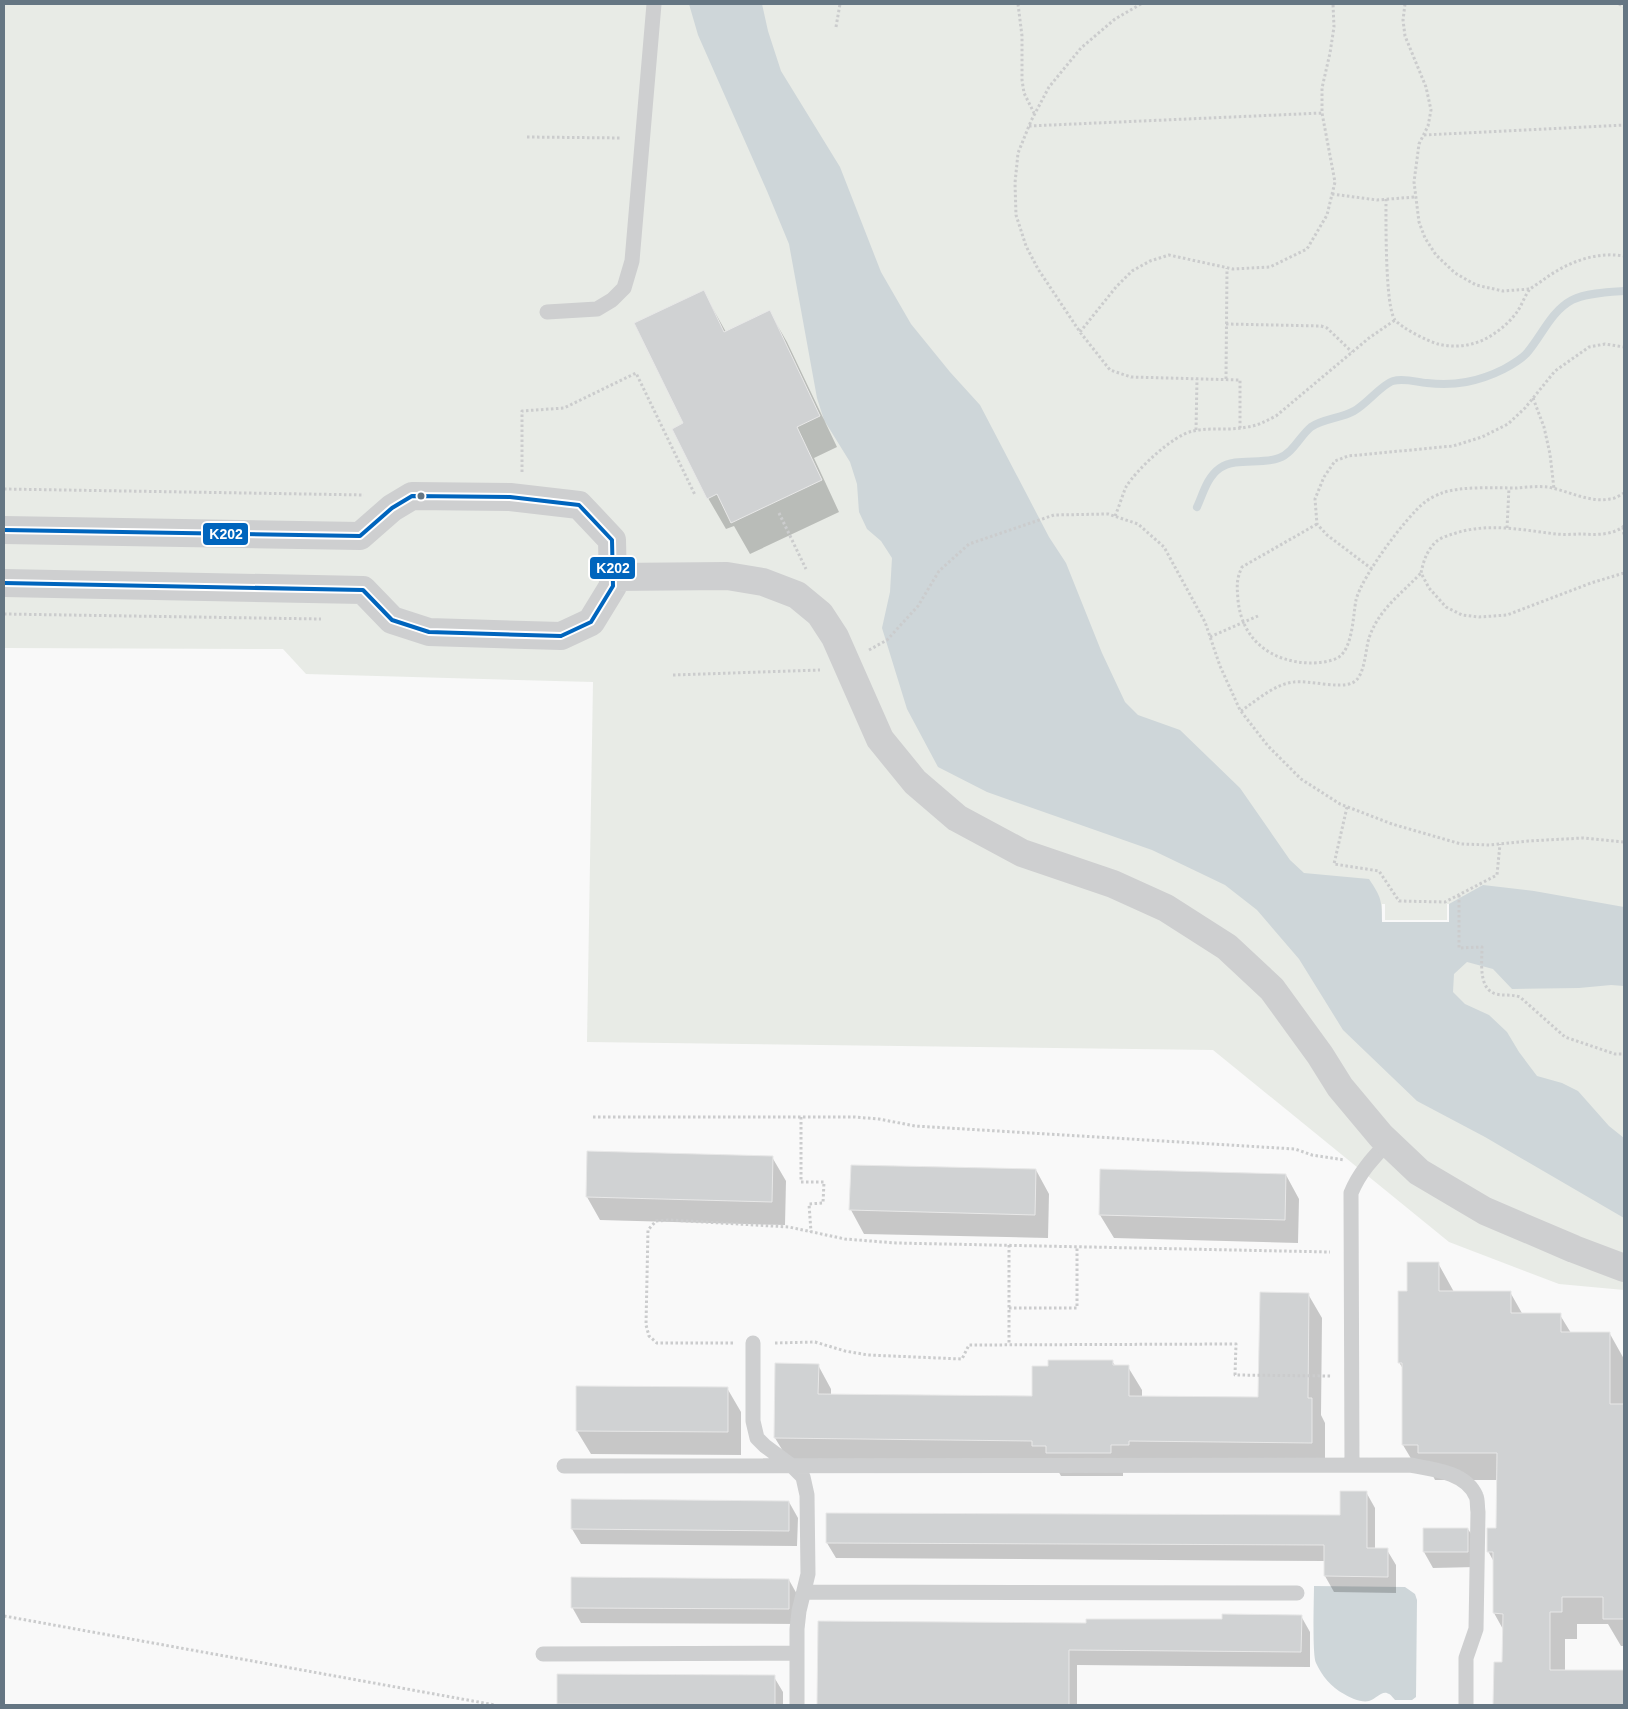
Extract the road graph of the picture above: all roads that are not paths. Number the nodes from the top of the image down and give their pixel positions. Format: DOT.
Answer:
graph roads {
  1 [pos="654,4"];
  2 [pos="547,312"];
  3 [pos="4,530"];
  4 [pos="613,577"];
  5 [pos="4,584"];
  6 [pos="1388,1142"];
  7 [pos="1624,1268"];
  8 [pos="753,1343"];
  9 [pos="1352,1465"];
  10 [pos="564,1466"];
  11 [pos="792,1466"];
  12 [pos="804,1592"];
  13 [pos="1296,1593"];
  14 [pos="797,1653"];
  15 [pos="542,1654"];
  16 [pos="797,1705"];
  17 [pos="1466,1705"];
  1 -- 2 [label="lane"];
  3 -- 4 [label="street"];
  4 -- 5 [label="street"];
  4 -- 6 [label="street"];
  6 -- 7 [label="street"];
  6 -- 9 [label="lane"];
  8 -- 11 [label="lane"];
  9 -- 11 [label="lane"];
  9 -- 17 [label="lane"];
  10 -- 11 [label="lane"];
  11 -- 12 [label="lane"];
  12 -- 13 [label="lane"];
  12 -- 14 [label="lane"];
  14 -- 15 [label="lane"];
  14 -- 16 [label="lane"];
}
